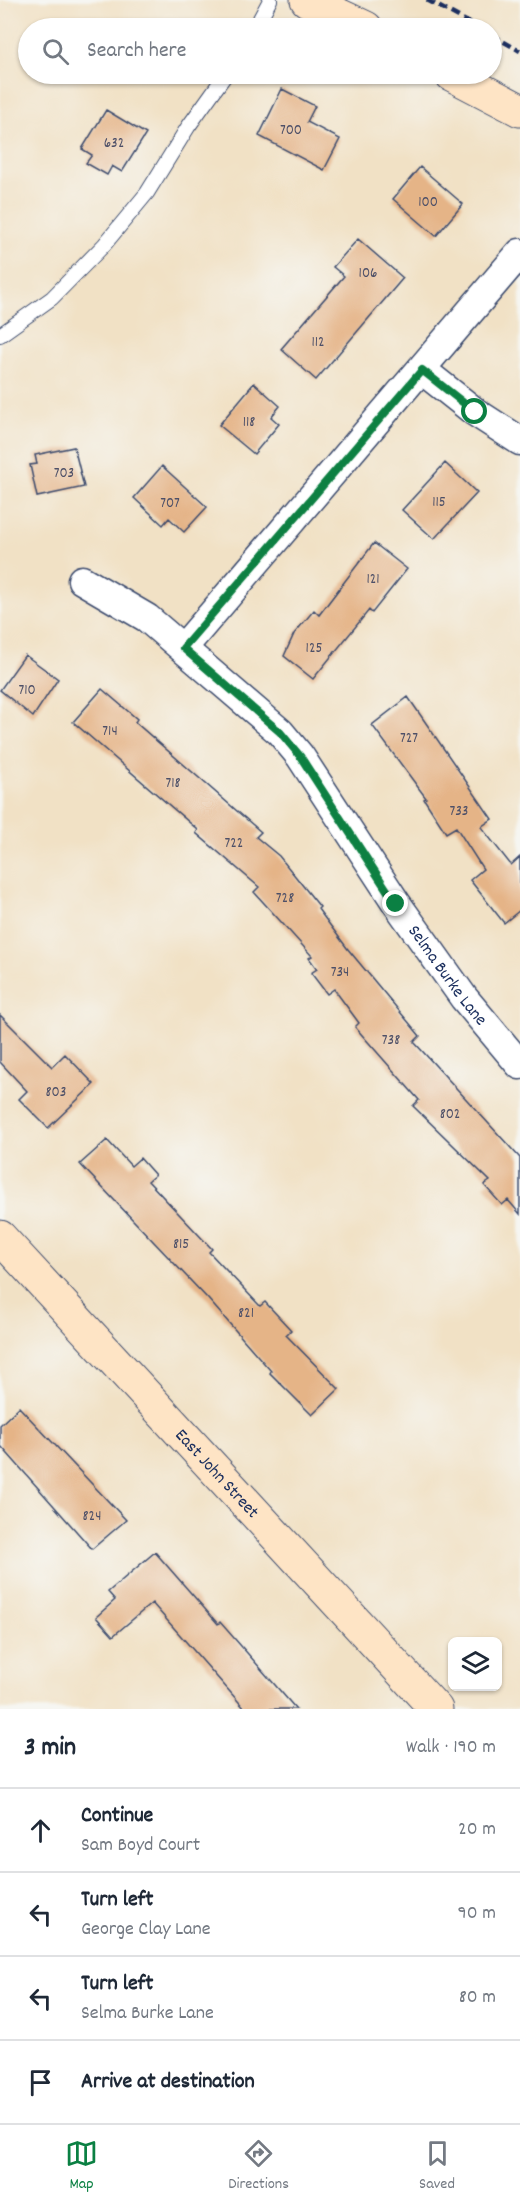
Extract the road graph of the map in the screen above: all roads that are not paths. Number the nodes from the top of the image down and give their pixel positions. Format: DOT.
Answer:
graph roads {
  1 [pos="270,0"];
  2 [pos="307,0"];
  3 [pos="364,17"];
  4 [pos="260,18"];
  5 [pos="219,84"];
  6 [pos="470,84"];
  7 [pos="520,110"];
  8 [pos="520,253"];
  9 [pos="0,335"];
  10 [pos="422,370"];
  11 [pos="520,441"];
  12 [pos="82,580"];
  13 [pos="183,648"];
  14 [pos="520,1065"];
  15 [pos="0,1237"];
  16 [pos="436,1709"];
  1 -- 4 [label="lane"];
  2 -- 3 [label="main road"];
  5 -- 9 [label="lane"];
  6 -- 7 [label="main road"];
  8 -- 10 [label="street"];
  10 -- 11 [label="street"];
  10 -- 13 [label="street"];
  12 -- 13 [label="street, Selma Burke Lane"];
  13 -- 14 [label="street, Selma Burke Lane"];
  15 -- 16 [label="main road, East John Street"];
}
